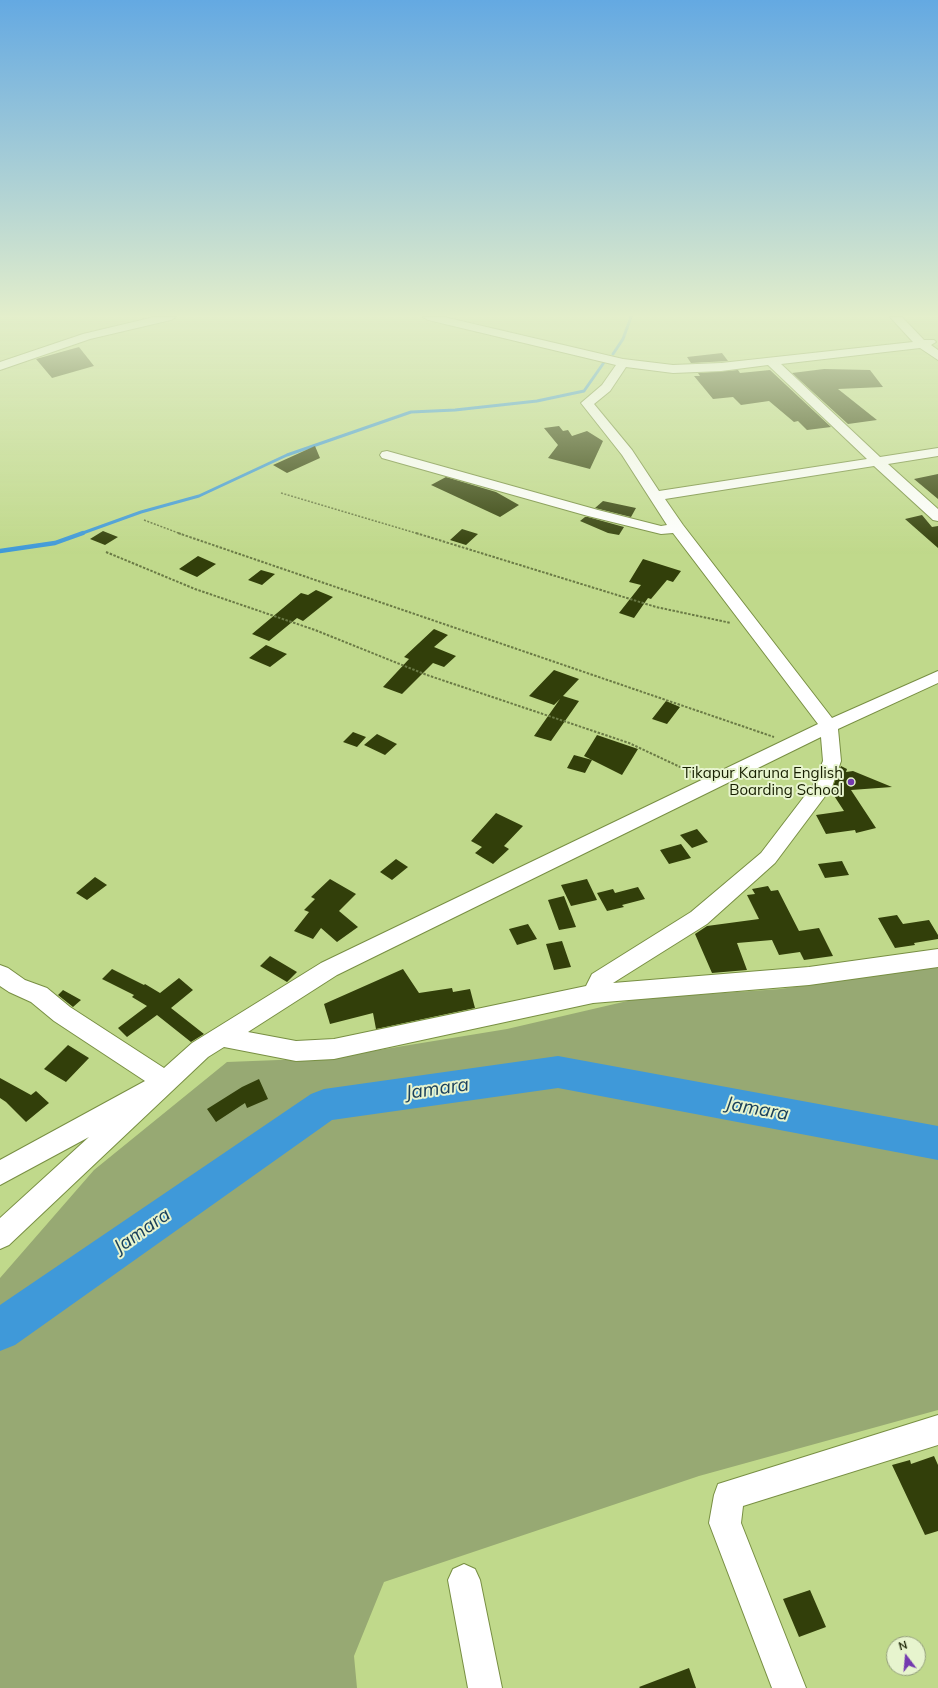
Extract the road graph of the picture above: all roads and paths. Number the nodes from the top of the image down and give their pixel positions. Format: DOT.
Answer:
graph roads {
  1 [pos="596,396"];
  2 [pos="809,396"];
  3 [pos="938,452"];
  4 [pos="387,455"];
  5 [pos="877,461"];
  6 [pos="281,493"];
  7 [pos="655,496"];
  8 [pos="938,517"];
  9 [pos="144,520"];
  10 [pos="677,528"];
  11 [pos="106,552"];
  12 [pos="755,629"];
  13 [pos="938,676"];
  14 [pos="829,726"];
  15 [pos="792,743"];
  16 [pos="711,782"];
  17 [pos="938,958"];
  18 [pos="0,974"];
  19 [pos="593,994"];
  20 [pos="222,1037"];
  21 [pos="166,1082"];
  22 [pos="0,1173"];
  23 [pos="0,1236"];
  24 [pos="938,1430"];
  25 [pos="464,1580"];
  26 [pos="485,1688"];
  27 [pos="789,1688"];
  1 -- 7 [label="street"];
  2 -- 5 [label="street"];
  3 -- 5 [label="street"];
  4 -- 10 [label="street"];
  5 -- 7 [label="street"];
  5 -- 8 [label="street"];
  6 -- 12 [label="path"];
  7 -- 10 [label="street"];
  9 -- 15 [label="path"];
  10 -- 12 [label="street"];
  11 -- 16 [label="path"];
  12 -- 14 [label="street"];
  13 -- 14 [label="street"];
  14 -- 15 [label="street"];
  14 -- 19 [label="street"];
  15 -- 16 [label="street"];
  16 -- 20 [label="street"];
  17 -- 19 [label="street"];
  18 -- 21 [label="street"];
  19 -- 20 [label="street"];
  20 -- 21 [label="street"];
  21 -- 22 [label="street"];
  21 -- 23 [label="street"];
  24 -- 27 [label="street"];
  25 -- 26 [label="street"];
}
